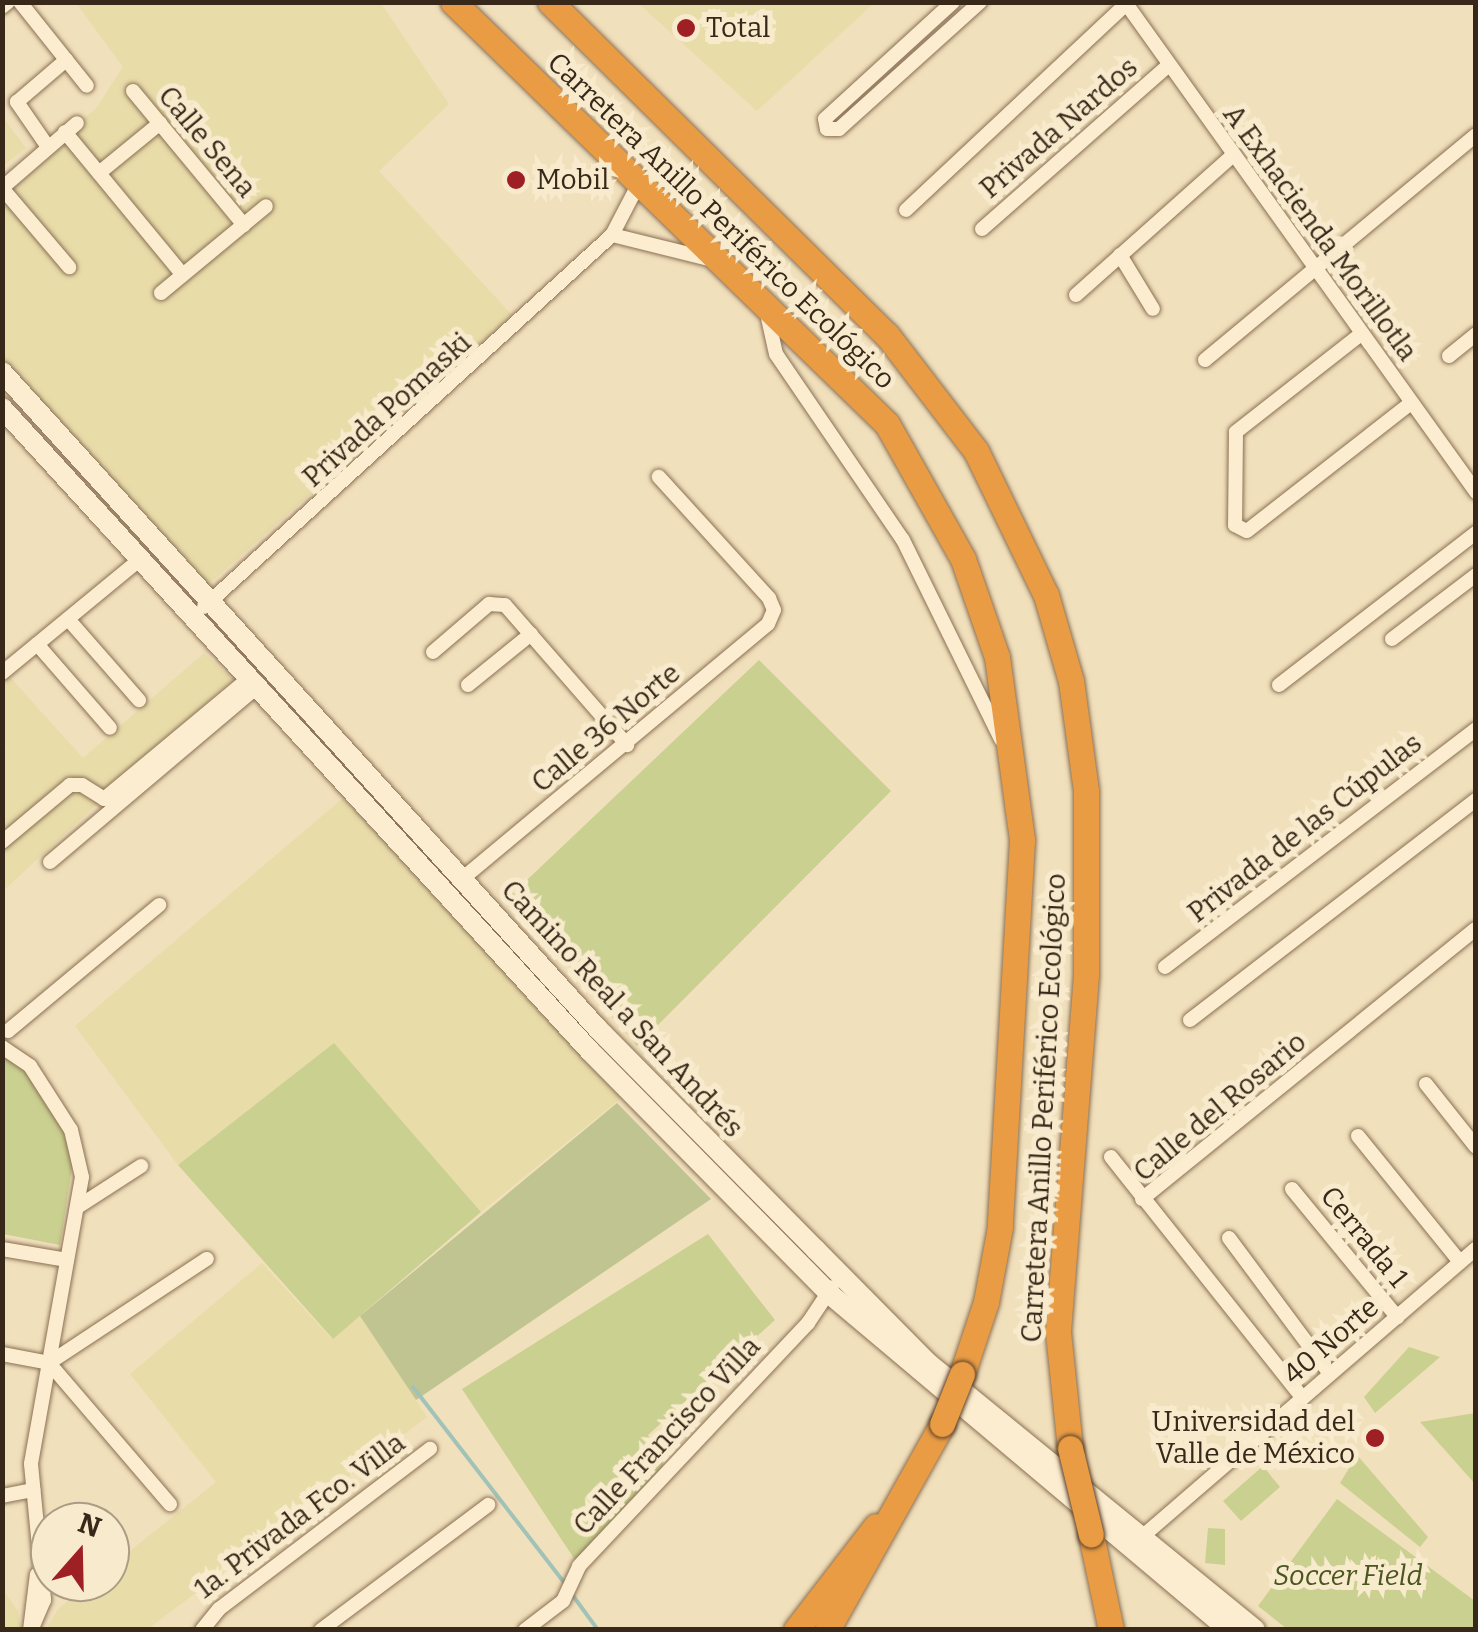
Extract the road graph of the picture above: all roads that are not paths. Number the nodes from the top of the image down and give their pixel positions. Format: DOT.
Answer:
graph roads {
  1 [pos="8,2"];
  2 [pos="20,2"];
  3 [pos="453,2"];
  4 [pos="550,2"];
  5 [pos="953,2"];
  6 [pos="980,2"];
  7 [pos="1125,3"];
  8 [pos="2,8"];
  9 [pos="66,60"];
  10 [pos="888,62"];
  11 [pos="1169,64"];
  12 [pos="900,74"];
  13 [pos="87,86"];
  14 [pos="132,90"];
  15 [pos="160,123"];
  16 [pos="1476,136"];
  17 [pos="48,147"];
  18 [pos="1232,156"];
  19 [pos="26,165"];
  20 [pos="100,173"];
  21 [pos="2,178"];
  22 [pos="638,184"];
  23 [pos="2,188"];
  24 [pos="266,206"];
  25 [pos="906,210"];
  26 [pos="244,225"];
  27 [pos="982,228"];
  28 [pos="612,235"];
  29 [pos="1120,255"];
  30 [pos="720,262"];
  31 [pos="69,267"];
  32 [pos="1315,271"];
  33 [pos="183,274"];
  34 [pos="160,293"];
  35 [pos="1076,295"];
  36 [pos="764,298"];
  37 [pos="1153,309"];
  38 [pos="1361,334"];
  39 [pos="1476,334"];
  40 [pos="1449,356"];
  41 [pos="1204,360"];
  42 [pos="2,372"];
  43 [pos="1412,404"];
  44 [pos="3,408"];
  45 [pos="659,477"];
  46 [pos="1475,491"];
  47 [pos="1476,533"];
  48 [pos="138,560"];
  49 [pos="1476,575"];
  50 [pos="211,602"];
  51 [pos="192,617"];
  52 [pos="68,618"];
  53 [pos="531,634"];
  54 [pos="1392,639"];
  55 [pos="37,644"];
  56 [pos="433,652"];
  57 [pos="2,673"];
  58 [pos="251,684"];
  59 [pos="468,684"];
  60 [pos="1280,685"];
  61 [pos="139,700"];
  62 [pos="110,728"];
  63 [pos="1476,729"];
  64 [pos="335,739"];
  65 [pos="628,745"];
  66 [pos="317,756"];
  67 [pos="1017,769"];
  68 [pos="1476,800"];
  69 [pos="2,842"];
  70 [pos="50,862"];
  71 [pos="462,878"];
  72 [pos="159,904"];
  73 [pos="1476,930"];
  74 [pos="1165,967"];
  75 [pos="1190,1020"];
  76 [pos="5,1027"];
  77 [pos="4,1047"];
  78 [pos="1426,1084"];
  79 [pos="694,1127"];
  80 [pos="1358,1136"];
  81 [pos="682,1145"];
  82 [pos="1476,1147"];
  83 [pos="1111,1157"];
  84 [pos="141,1166"];
  85 [pos="1292,1189"];
  86 [pos="1142,1199"];
  87 [pos="79,1206"];
  88 [pos="1228,1238"];
  89 [pos="1476,1248"];
  90 [pos="2,1249"];
  91 [pos="207,1259"];
  92 [pos="67,1260"];
  93 [pos="1460,1262"];
  94 [pos="836,1269"];
  95 [pos="831,1295"];
  96 [pos="1397,1317"];
  97 [pos="2,1354"];
  98 [pos="49,1363"];
  99 [pos="1330,1374"];
  100 [pos="1303,1398"];
  101 [pos="430,1449"];
  102 [pos="33,1490"];
  103 [pos="2,1496"];
  104 [pos="170,1504"];
  105 [pos="488,1505"];
  106 [pos="896,1510"];
  107 [pos="1133,1544"];
  108 [pos="1093,1546"];
  109 [pos="202,1626"];
  110 [pos="30,1630"];
  111 [pos="321,1630"];
  112 [pos="525,1630"];
  113 [pos="796,1630"];
  114 [pos="827,1630"];
  115 [pos="1111,1630"];
  116 [pos="1127,1630"];
  117 [pos="1229,1630"];
  118 [pos="1255,1630"];
  1 -- 8 [label="street"];
  2 -- 9 [label="street"];
  3 -- 22 [label="highway, Carretera Anillo Periférico Ecológico"];
  4 -- 108 [label="highway, Carretera Anillo Periférico Ecológico, bridge"];
  5 -- 10 [label="street"];
  6 -- 12 [label="street"];
  7 -- 11 [label="street, A Exhacienda Morillotla"];
  7 -- 25 [label="street"];
  9 -- 13 [label="street"];
  9 -- 17 [label="street"];
  10 -- 12 [label="street"];
  10 -- 12 [label="street"];
  11 -- 18 [label="street, A Exhacienda Morillotla"];
  11 -- 27 [label="street, Privada Nardos"];
  14 -- 15 [label="street, Calle Sena"];
  15 -- 20 [label="street"];
  15 -- 26 [label="street, Calle Sena"];
  16 -- 32 [label="street"];
  17 -- 19 [label="street"];
  17 -- 20 [label="street"];
  18 -- 29 [label="street"];
  18 -- 32 [label="street, A Exhacienda Morillotla"];
  19 -- 21 [label="street"];
  19 -- 23 [label="street"];
  20 -- 33 [label="street"];
  22 -- 28 [label="street, Privada Pomaski"];
  22 -- 30 [label="highway, Carretera Anillo Periférico Ecológico"];
  23 -- 31 [label="street"];
  24 -- 26 [label="street"];
  26 -- 33 [label="street"];
  28 -- 30 [label="street"];
  28 -- 50 [label="street, Privada Pomaski"];
  29 -- 35 [label="street"];
  29 -- 37 [label="street"];
  30 -- 36 [label="highway, Carretera Anillo Periférico Ecológico"];
  32 -- 38 [label="street, A Exhacienda Morillotla"];
  32 -- 41 [label="street"];
  33 -- 34 [label="street"];
  36 -- 67 [label="street"];
  36 -- 67 [label="highway, Carretera Anillo Periférico Ecológico"];
  38 -- 43 [label="street, A Exhacienda Morillotla"];
  38 -- 43 [label="street"];
  39 -- 40 [label="street"];
  42 -- 50 [label="main road, Camino Real a San Andrés"];
  43 -- 46 [label="street, A Exhacienda Morillotla"];
  44 -- 48 [label="main road, Camino Real a San Andrés"];
  45 -- 65 [label="street, Calle 36 Norte"];
  47 -- 60 [label="street"];
  48 -- 51 [label="main road, Camino Real a San Andrés"];
  48 -- 52 [label="street"];
  49 -- 54 [label="street"];
  50 -- 51 [label="street, Privada Pomaski"];
  50 -- 64 [label="main road, Camino Real a San Andrés"];
  51 -- 58 [label="main road, Camino Real a San Andrés"];
  52 -- 55 [label="street"];
  52 -- 61 [label="street"];
  53 -- 56 [label="street"];
  53 -- 59 [label="street"];
  53 -- 65 [label="street"];
  55 -- 57 [label="street"];
  55 -- 62 [label="street"];
  58 -- 66 [label="main road, Camino Real a San Andrés"];
  58 -- 69 [label="street"];
  58 -- 70 [label="street"];
  63 -- 74 [label="street, Privada de las Cúpulas"];
  64 -- 66 [label="main road"];
  64 -- 71 [label="main road, Camino Real a San Andrés"];
  65 -- 71 [label="street, Calle 36 Norte"];
  66 -- 81 [label="main road, Camino Real a San Andrés"];
  67 -- 106 [label="highway, Carretera Anillo Periférico Ecológico, bridge"];
  68 -- 75 [label="street"];
  71 -- 79 [label="main road, Camino Real a San Andrés"];
  72 -- 76 [label="street"];
  73 -- 86 [label="street, Calle del Rosario"];
  76 -- 77 [label="street"];
  77 -- 87 [label="street"];
  78 -- 82 [label="street"];
  79 -- 81 [label="main road"];
  79 -- 94 [label="main road, Camino Real a San Andrés"];
  80 -- 93 [label="street"];
  81 -- 95 [label="main road, Camino Real a San Andrés"];
  83 -- 86 [label="street"];
  84 -- 87 [label="street"];
  85 -- 96 [label="street, Cerrada 1"];
  86 -- 100 [label="street, Calle del Rosario"];
  87 -- 92 [label="street"];
  88 -- 99 [label="street"];
  89 -- 93 [label="street, 40 Norte"];
  90 -- 92 [label="street"];
  91 -- 98 [label="street"];
  92 -- 98 [label="street"];
  93 -- 96 [label="street, 40 Norte"];
  94 -- 95 [label="street"];
  94 -- 107 [label="main road, Camino Real a San Andrés"];
  95 -- 107 [label="main road, Camino Real a San Andrés"];
  95 -- 112 [label="street, Calle Francisco Villa"];
  96 -- 99 [label="street, 40 Norte"];
  97 -- 98 [label="street"];
  98 -- 102 [label="street"];
  98 -- 104 [label="street"];
  99 -- 100 [label="street, 40 Norte"];
  100 -- 107 [label="street, 40 Norte"];
  101 -- 109 [label="street, 1a. Privada Fco. Villa"];
  102 -- 103 [label="street"];
  102 -- 110 [label="street"];
  105 -- 111 [label="street"];
  106 -- 113 [label="highway"];
  106 -- 114 [label="highway, Carretera Anillo Periférico Ecológico"];
  107 -- 117 [label="main road, Camino Real a San Andrés"];
  107 -- 118 [label="main road, Camino Real a San Andrés"];
  108 -- 115 [label="highway"];
  108 -- 116 [label="highway"];
}
